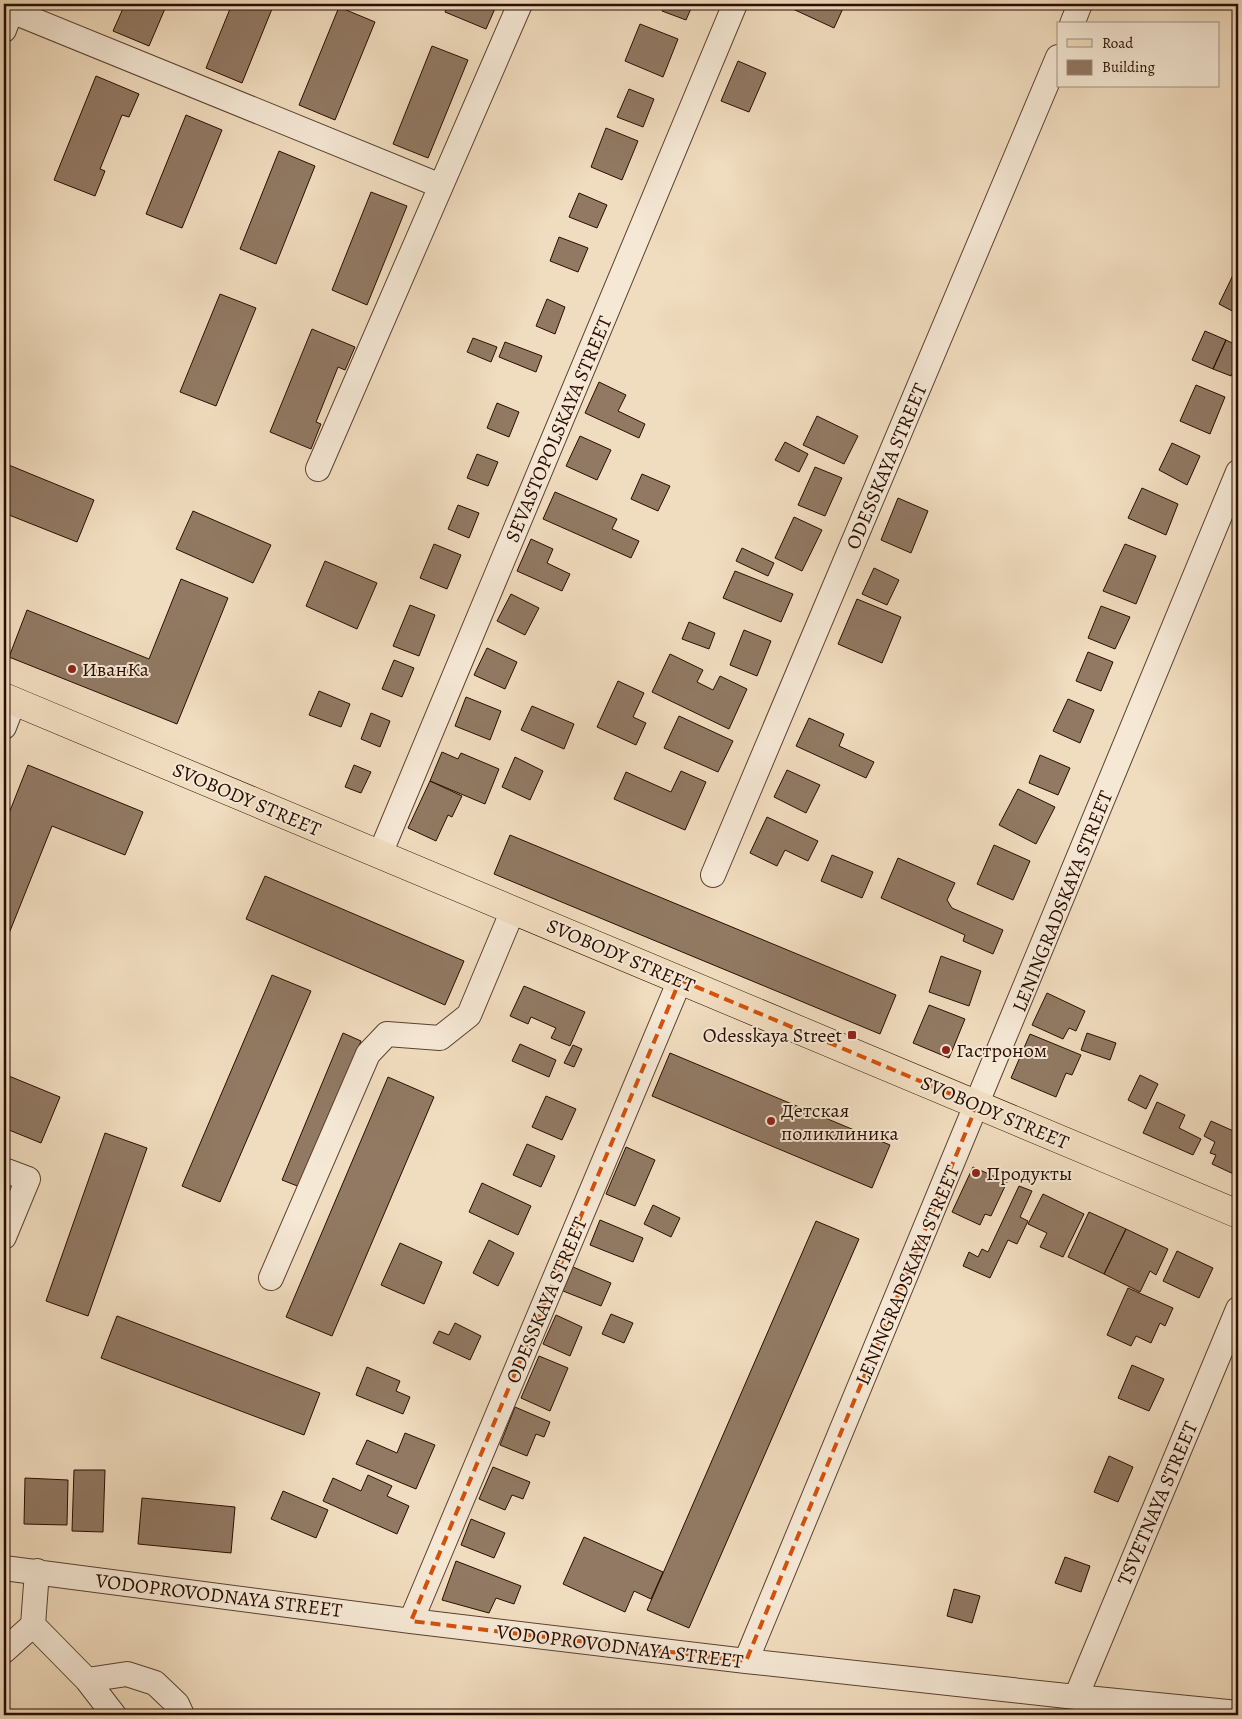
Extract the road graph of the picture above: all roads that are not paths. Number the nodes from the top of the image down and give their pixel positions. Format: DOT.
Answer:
graph roads {
  1 [pos="520,4"];
  2 [pos="735,4"];
  3 [pos="1080,4"];
  4 [pos="8,13"];
  5 [pos="1073,22"];
  6 [pos="1057,58"];
  7 [pos="441,186"];
  8 [pos="318,469"];
  9 [pos="1238,472"];
  10 [pos="9,699"];
  11 [pos="4,727"];
  12 [pos="380,854"];
  13 [pos="713,875"];
  14 [pos="513,910"];
  15 [pos="680,980"];
  16 [pos="977,1105"];
  17 [pos="4,1170"];
  18 [pos="1238,1214"];
  19 [pos="4,1237"];
  20 [pos="271,1278"];
  21 [pos="1238,1309"];
  22 [pos="4,1568"];
  23 [pos="37,1571"];
  24 [pos="411,1620"];
  25 [pos="33,1625"];
  26 [pos="4,1651"];
  27 [pos="746,1661"];
  28 [pos="87,1680"];
  29 [pos="1076,1698"];
  30 [pos="1191,1712"];
  31 [pos="1238,1713"];
  32 [pos="114,1715"];
  33 [pos="182,1715"];
  1 -- 7 [label="street"];
  2 -- 12 [label="street, SEVASTOPOLSKAYA STREET"];
  3 -- 5 [label="street"];
  4 -- 7 [label="street"];
  6 -- 13 [label="street, ODESSKAYA STREET"];
  7 -- 8 [label="street"];
  9 -- 16 [label="street, LENINGRADSKAYA STREET"];
  10 -- 11 [label="street"];
  10 -- 12 [label="main road, SVOBODY STREET"];
  12 -- 14 [label="main road, SVOBODY STREET"];
  14 -- 15 [label="main road, SVOBODY STREET"];
  14 -- 20 [label="street"];
  15 -- 16 [label="main road, SVOBODY STREET"];
  15 -- 24 [label="street, ODESSKAYA STREET"];
  16 -- 18 [label="main road, SVOBODY STREET"];
  16 -- 27 [label="street, LENINGRADSKAYA STREET"];
  17 -- 19 [label="street"];
  21 -- 29 [label="street, TSVETNAYA STREET"];
  22 -- 23 [label="street, VODOPROVODNAYA STREET"];
  23 -- 24 [label="street, VODOPROVODNAYA STREET"];
  23 -- 25 [label="street"];
  24 -- 27 [label="street, VODOPROVODNAYA STREET"];
  25 -- 26 [label="street"];
  25 -- 28 [label="street"];
  27 -- 29 [label="street, VODOPROVODNAYA STREET"];
  28 -- 32 [label="street"];
  28 -- 33 [label="street"];
  29 -- 30 [label="street, VODOPROVODNAYA STREET"];
  30 -- 31 [label="street, VODOPROVODNAYA STREET"];
}
